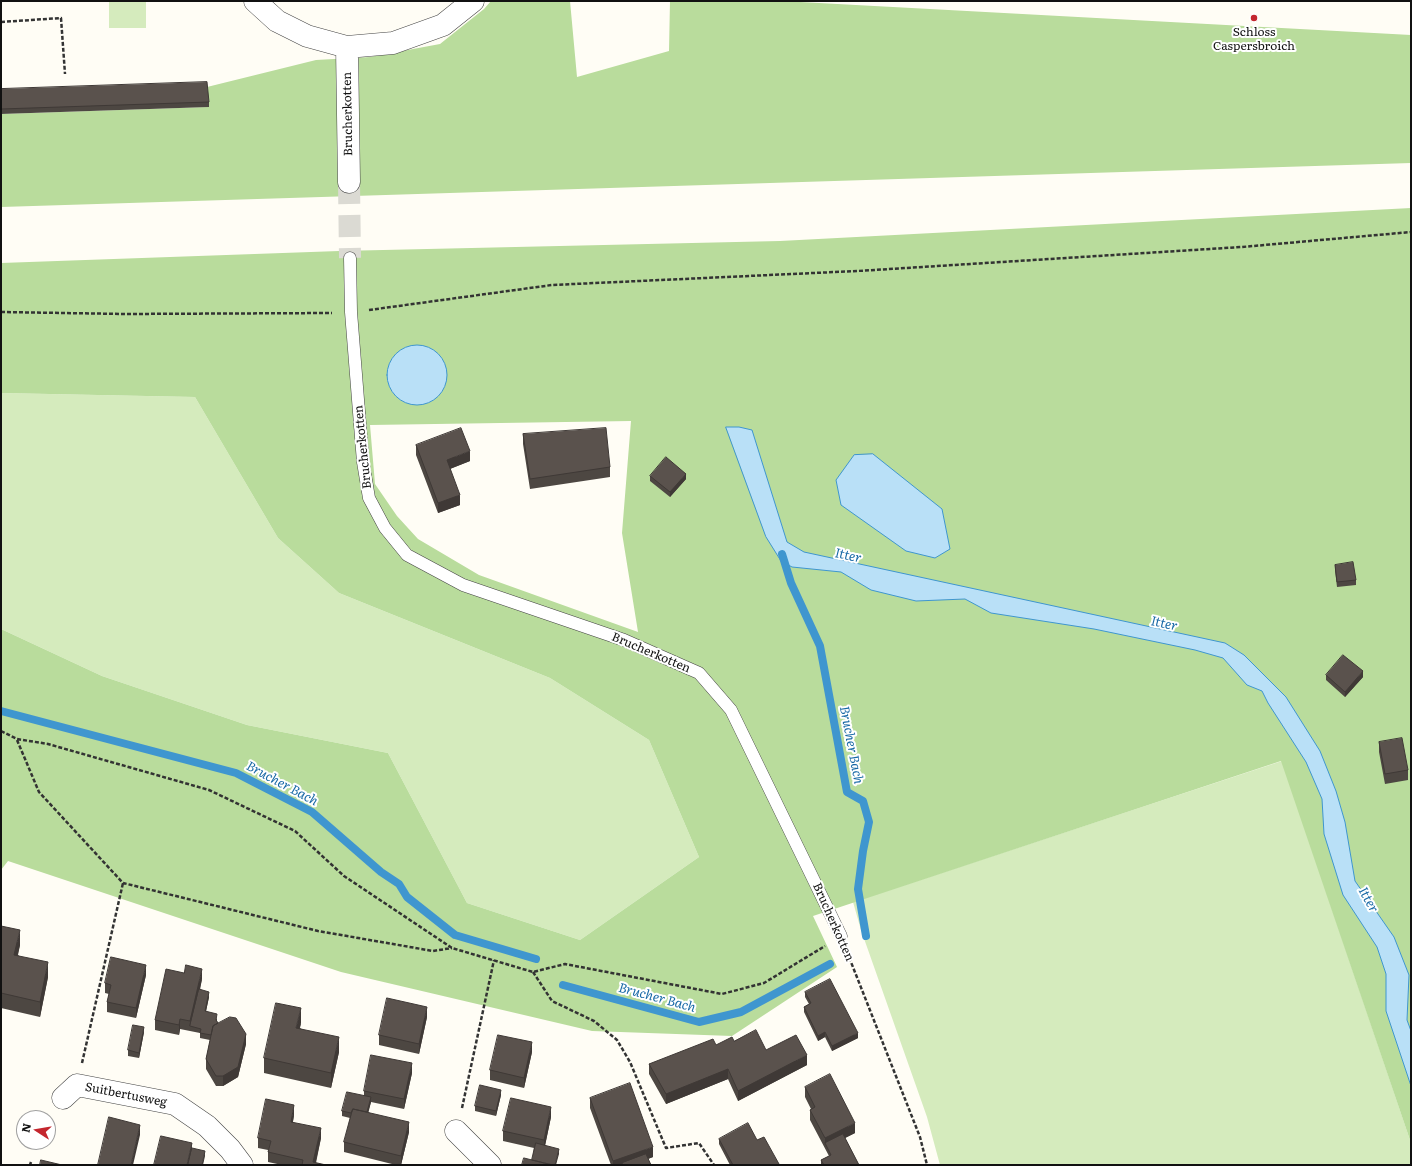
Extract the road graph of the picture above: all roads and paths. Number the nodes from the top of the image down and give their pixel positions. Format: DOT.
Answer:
graph roads {
  1 [pos="255,1"];
  2 [pos="473,1"];
  3 [pos="1,22"];
  4 [pos="347,47"];
  5 [pos="65,74"];
  6 [pos="349,182"];
  7 [pos="1411,232"];
  8 [pos="350,258"];
  9 [pos="1,312"];
  10 [pos="351,312"];
  11 [pos="1,731"];
  12 [pos="16,739"];
  13 [pos="123,883"];
  14 [pos="841,936"];
  15 [pos="452,948"];
  16 [pos="494,960"];
  17 [pos="533,972"];
  18 [pos="70,1092"];
  19 [pos="456,1131"];
  20 [pos="242,1165"];
  21 [pos="490,1165"];
  22 [pos="714,1165"];
  23 [pos="927,1165"];
  1 -- 4 [label="street"];
  2 -- 4 [label="street"];
  3 -- 5 [label="path"];
  4 -- 6 [label="street, Brucherkotten"];
  7 -- 10 [label="path"];
  8 -- 10 [label="lane, Brucherkotten"];
  9 -- 10 [label="path"];
  10 -- 14 [label="lane, Brucherkotten"];
  11 -- 12 [label="path"];
  12 -- 13 [label="path"];
  12 -- 15 [label="path"];
  13 -- 15 [label="path"];
  13 -- 18 [label="path"];
  14 -- 17 [label="path"];
  14 -- 23 [label="path, Brucherkotten"];
  15 -- 16 [label="path"];
  16 -- 17 [label="path"];
  16 -- 19 [label="path"];
  17 -- 22 [label="path"];
  18 -- 20 [label="street, Suitbertusweg"];
  19 -- 21 [label="street"];
}
